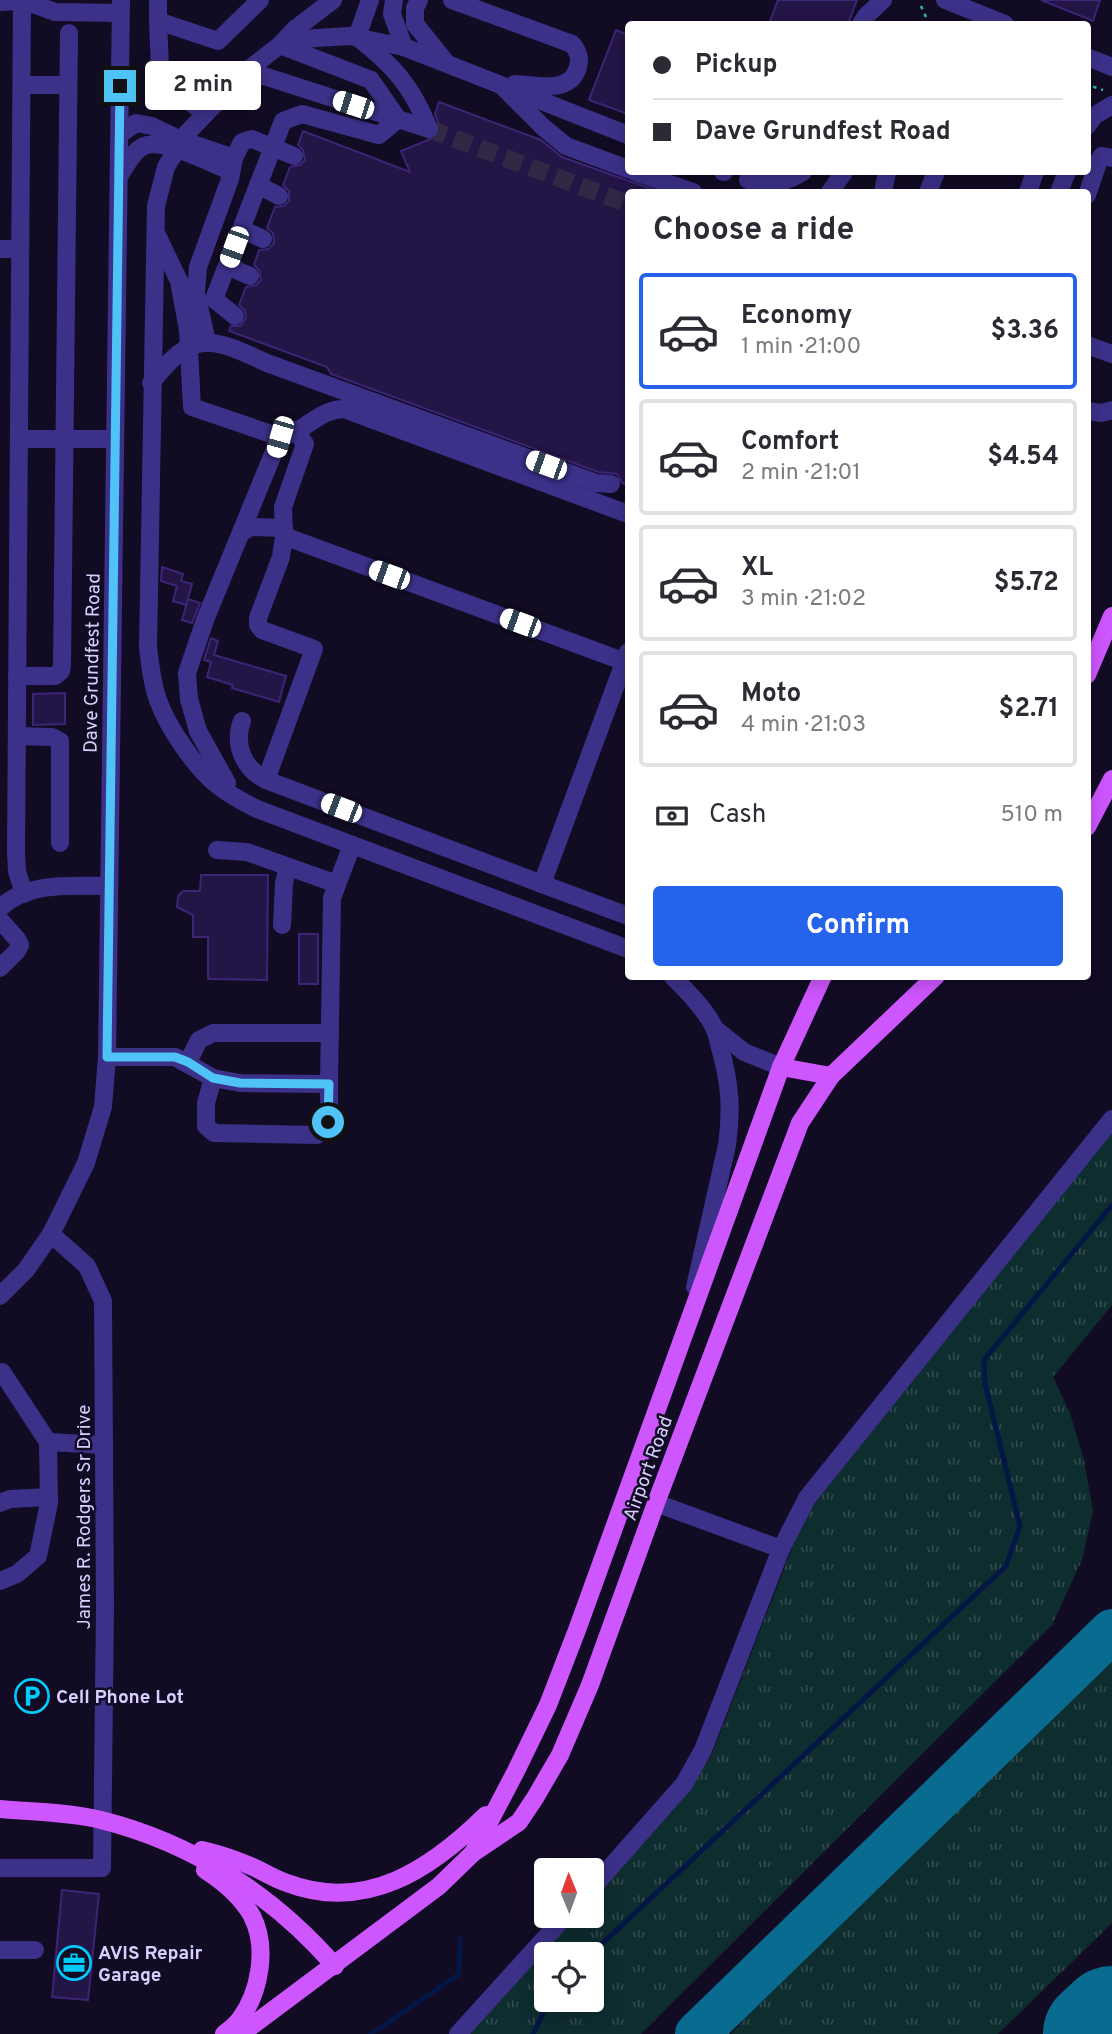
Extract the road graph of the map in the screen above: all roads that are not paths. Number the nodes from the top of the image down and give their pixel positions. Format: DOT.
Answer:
graph roads {
  1 [pos="158,0"];
  2 [pos="260,0"];
  3 [pos="333,0"];
  4 [pos="370,0"];
  5 [pos="394,0"];
  6 [pos="419,0"];
  7 [pos="452,0"];
  8 [pos="883,0"];
  9 [pos="945,0"];
  10 [pos="27,1"];
  11 [pos="0,2"];
  12 [pos="120,7"];
  13 [pos="158,21"];
  14 [pos="866,21"];
  15 [pos="998,21"];
  16 [pos="69,33"];
  17 [pos="357,37"];
  18 [pos="280,45"];
  19 [pos="404,47"];
  20 [pos="1091,59"];
  21 [pos="447,62"];
  22 [pos="1112,67"];
  23 [pos="240,78"];
  24 [pos="498,82"];
  25 [pos="22,85"];
  26 [pos="68,85"];
  27 [pos="1102,103"];
  28 [pos="209,109"];
  29 [pos="398,119"];
  30 [pos="1091,120"];
  31 [pos="120,134"];
  32 [pos="625,134"];
  33 [pos="178,144"];
  34 [pos="272,147"];
  35 [pos="294,156"];
  36 [pos="1112,158"];
  37 [pos="232,164"];
  38 [pos="625,168"];
  39 [pos="644,175"];
  40 [pos="796,175"];
  41 [pos="118,178"];
  42 [pos="748,180"];
  43 [pos="258,185"];
  44 [pos="684,189"];
  45 [pos="1089,189"];
  46 [pos="279,196"];
  47 [pos="241,229"];
  48 [pos="155,231"];
  49 [pos="263,239"];
  50 [pos="0,249"];
  51 [pos="20,249"];
  52 [pos="227,266"];
  53 [pos="250,276"];
  54 [pos="235,316"];
  55 [pos="207,342"];
  56 [pos="1091,346"];
  57 [pos="189,347"];
  58 [pos="1112,354"];
  59 [pos="151,383"];
  60 [pos="1112,410"];
  61 [pos="1091,412"];
  62 [pos="288,433"];
  63 [pos="19,439"];
  64 [pos="64,439"];
  65 [pos="115,439"];
  66 [pos="611,485"];
  67 [pos="625,512"];
  68 [pos="242,532"];
  69 [pos="284,532"];
  70 [pos="1112,616"];
  71 [pos="625,658"];
  72 [pos="625,664"];
  73 [pos="1091,666"];
  74 [pos="17,676"];
  75 [pos="242,721"];
  76 [pos="17,736"];
  77 [pos="1112,779"];
  78 [pos="266,780"];
  79 [pos="239,800"];
  80 [pos="1091,819"];
  81 [pos="60,843"];
  82 [pos="352,845"];
  83 [pos="217,850"];
  84 [pos="288,867"];
  85 [pos="337,884"];
  86 [pos="542,884"];
  87 [pos="109,886"];
  88 [pos="24,894"];
  89 [pos="0,908"];
  90 [pos="625,915"];
  91 [pos="0,920"];
  92 [pos="282,925"];
  93 [pos="625,948"];
  94 [pos="0,968"];
  95 [pos="676,980"];
  96 [pos="821,980"];
  97 [pos="932,980"];
  98 [pos="714,1028"];
  99 [pos="330,1033"];
  100 [pos="107,1057"];
  101 [pos="188,1062"];
  102 [pos="781,1067"];
  103 [pos="831,1076"];
  104 [pos="213,1078"];
  105 [pos="329,1084"];
  106 [pos="1112,1119"];
  107 [pos="51,1234"];
  108 [pos="0,1297"];
  109 [pos="683,1341"];
  110 [pos="1,1371"];
  111 [pos="48,1442"];
  112 [pos="104,1445"];
  113 [pos="48,1497"];
  114 [pos="0,1503"];
  115 [pos="656,1503"];
  116 [pos="781,1549"];
  117 [pos="0,1581"];
  118 [pos="498,1803"];
  119 [pos="0,1809"];
  120 [pos="100,1819"];
  121 [pos="156,1838"];
  122 [pos="472,1853"];
  123 [pos="0,1868"];
  124 [pos="604,1874"];
  125 [pos="554,1928"];
  126 [pos="0,1950"];
  127 [pos="35,1950"];
  128 [pos="335,1966"];
  129 [pos="224,2034"];
  130 [pos="241,2034"];
  131 [pos="458,2034"];
  1 -- 13 [label="street"];
  2 -- 13 [label="street"];
  3 -- 18 [label="street"];
  4 -- 17 [label="street"];
  5 -- 19 [label="street"];
  6 -- 21 [label="street"];
  7 -- 24 [label="street"];
  8 -- 14 [label="street"];
  9 -- 15 [label="street"];
  10 -- 11 [label="street"];
  10 -- 12 [label="street"];
  10 -- 25 [label="street"];
  12 -- 31 [label="street, Dave Grundfest Road"];
  13 -- 28 [label="street"];
  16 -- 26 [label="street"];
  17 -- 18 [label="street"];
  17 -- 19 [label="street"];
  17 -- 29 [label="street"];
  18 -- 23 [label="street"];
  18 -- 29 [label="street"];
  19 -- 21 [label="street"];
  20 -- 22 [label="street"];
  21 -- 24 [label="street"];
  23 -- 28 [label="street"];
  23 -- 29 [label="street"];
  24 -- 32 [label="street"];
  24 -- 38 [label="street"];
  25 -- 26 [label="street"];
  25 -- 51 [label="street"];
  26 -- 64 [label="street"];
  27 -- 30 [label="street"];
  28 -- 33 [label="street"];
  29 -- 34 [label="street"];
  31 -- 33 [label="street"];
  31 -- 41 [label="street, Dave Grundfest Road"];
  33 -- 37 [label="street"];
  33 -- 41 [label="street"];
  33 -- 48 [label="street"];
  34 -- 35 [label="street"];
  34 -- 37 [label="street"];
  34 -- 43 [label="street"];
  36 -- 45 [label="street"];
  37 -- 55 [label="street"];
  39 -- 44 [label="street"];
  40 -- 42 [label="street"];
  41 -- 65 [label="street, Dave Grundfest Road"];
  43 -- 46 [label="street"];
  43 -- 47 [label="street"];
  47 -- 49 [label="street"];
  47 -- 52 [label="street"];
  48 -- 57 [label="street"];
  48 -- 59 [label="street"];
  50 -- 51 [label="street"];
  51 -- 63 [label="street"];
  52 -- 53 [label="street"];
  52 -- 54 [label="street"];
  55 -- 57 [label="street"];
  55 -- 66 [label="street"];
  56 -- 58 [label="street"];
  57 -- 59 [label="street"];
  57 -- 62 [label="street"];
  59 -- 79 [label="street"];
  60 -- 61 [label="street"];
  62 -- 67 [label="street"];
  62 -- 68 [label="street"];
  62 -- 69 [label="street"];
  63 -- 64 [label="street"];
  63 -- 74 [label="street"];
  64 -- 65 [label="street"];
  64 -- 74 [label="street"];
  65 -- 87 [label="street, Dave Grundfest Road"];
  68 -- 69 [label="street"];
  68 -- 79 [label="street"];
  69 -- 71 [label="street"];
  69 -- 78 [label="street"];
  70 -- 73 [label="main road"];
  72 -- 86 [label="street"];
  74 -- 76 [label="street"];
  75 -- 78 [label="street"];
  76 -- 81 [label="street"];
  76 -- 88 [label="street"];
  77 -- 80 [label="main road"];
  78 -- 86 [label="street"];
  79 -- 82 [label="street"];
  82 -- 85 [label="street"];
  82 -- 93 [label="street"];
  83 -- 84 [label="street"];
  84 -- 85 [label="street"];
  84 -- 92 [label="street"];
  85 -- 99 [label="street"];
  86 -- 90 [label="street"];
  87 -- 88 [label="street"];
  87 -- 100 [label="street, Dave Grundfest Road"];
  88 -- 89 [label="street"];
  91 -- 94 [label="street"];
  95 -- 98 [label="street"];
  96 -- 102 [label="main road, Airport Road"];
  97 -- 103 [label="main road, Airport Road"];
  98 -- 102 [label="street"];
  98 -- 109 [label="street"];
  99 -- 101 [label="street"];
  99 -- 105 [label="street"];
  100 -- 101 [label="street"];
  100 -- 107 [label="street, Dave Grundfest Road"];
  101 -- 104 [label="street"];
  102 -- 103 [label="main road"];
  102 -- 109 [label="main road, Airport Road"];
  103 -- 115 [label="main road, Airport Road"];
  104 -- 105 [label="street"];
  104 -- 105 [label="street"];
  106 -- 116 [label="street"];
  107 -- 108 [label="street, Dave Grundfest Road"];
  107 -- 112 [label="street, James R. Rodgers Sr Drive"];
  109 -- 118 [label="main road, Airport Road"];
  110 -- 111 [label="street"];
  111 -- 112 [label="street"];
  111 -- 113 [label="street"];
  112 -- 120 [label="street, James R. Rodgers Sr Drive"];
  113 -- 114 [label="street"];
  113 -- 117 [label="street"];
  115 -- 116 [label="street"];
  115 -- 122 [label="main road, Airport Road"];
  116 -- 124 [label="street"];
  118 -- 121 [label="main road"];
  118 -- 122 [label="main road, Airport Road"];
  119 -- 120 [label="main road"];
  120 -- 121 [label="main road"];
  120 -- 123 [label="street, James R. Rodgers Sr Drive"];
  121 -- 128 [label="main road"];
  121 -- 129 [label="main road"];
  122 -- 128 [label="main road, Airport Road"];
  125 -- 131 [label="street"];
  126 -- 127 [label="street"];
  128 -- 130 [label="main road, Airport Road"];
}
